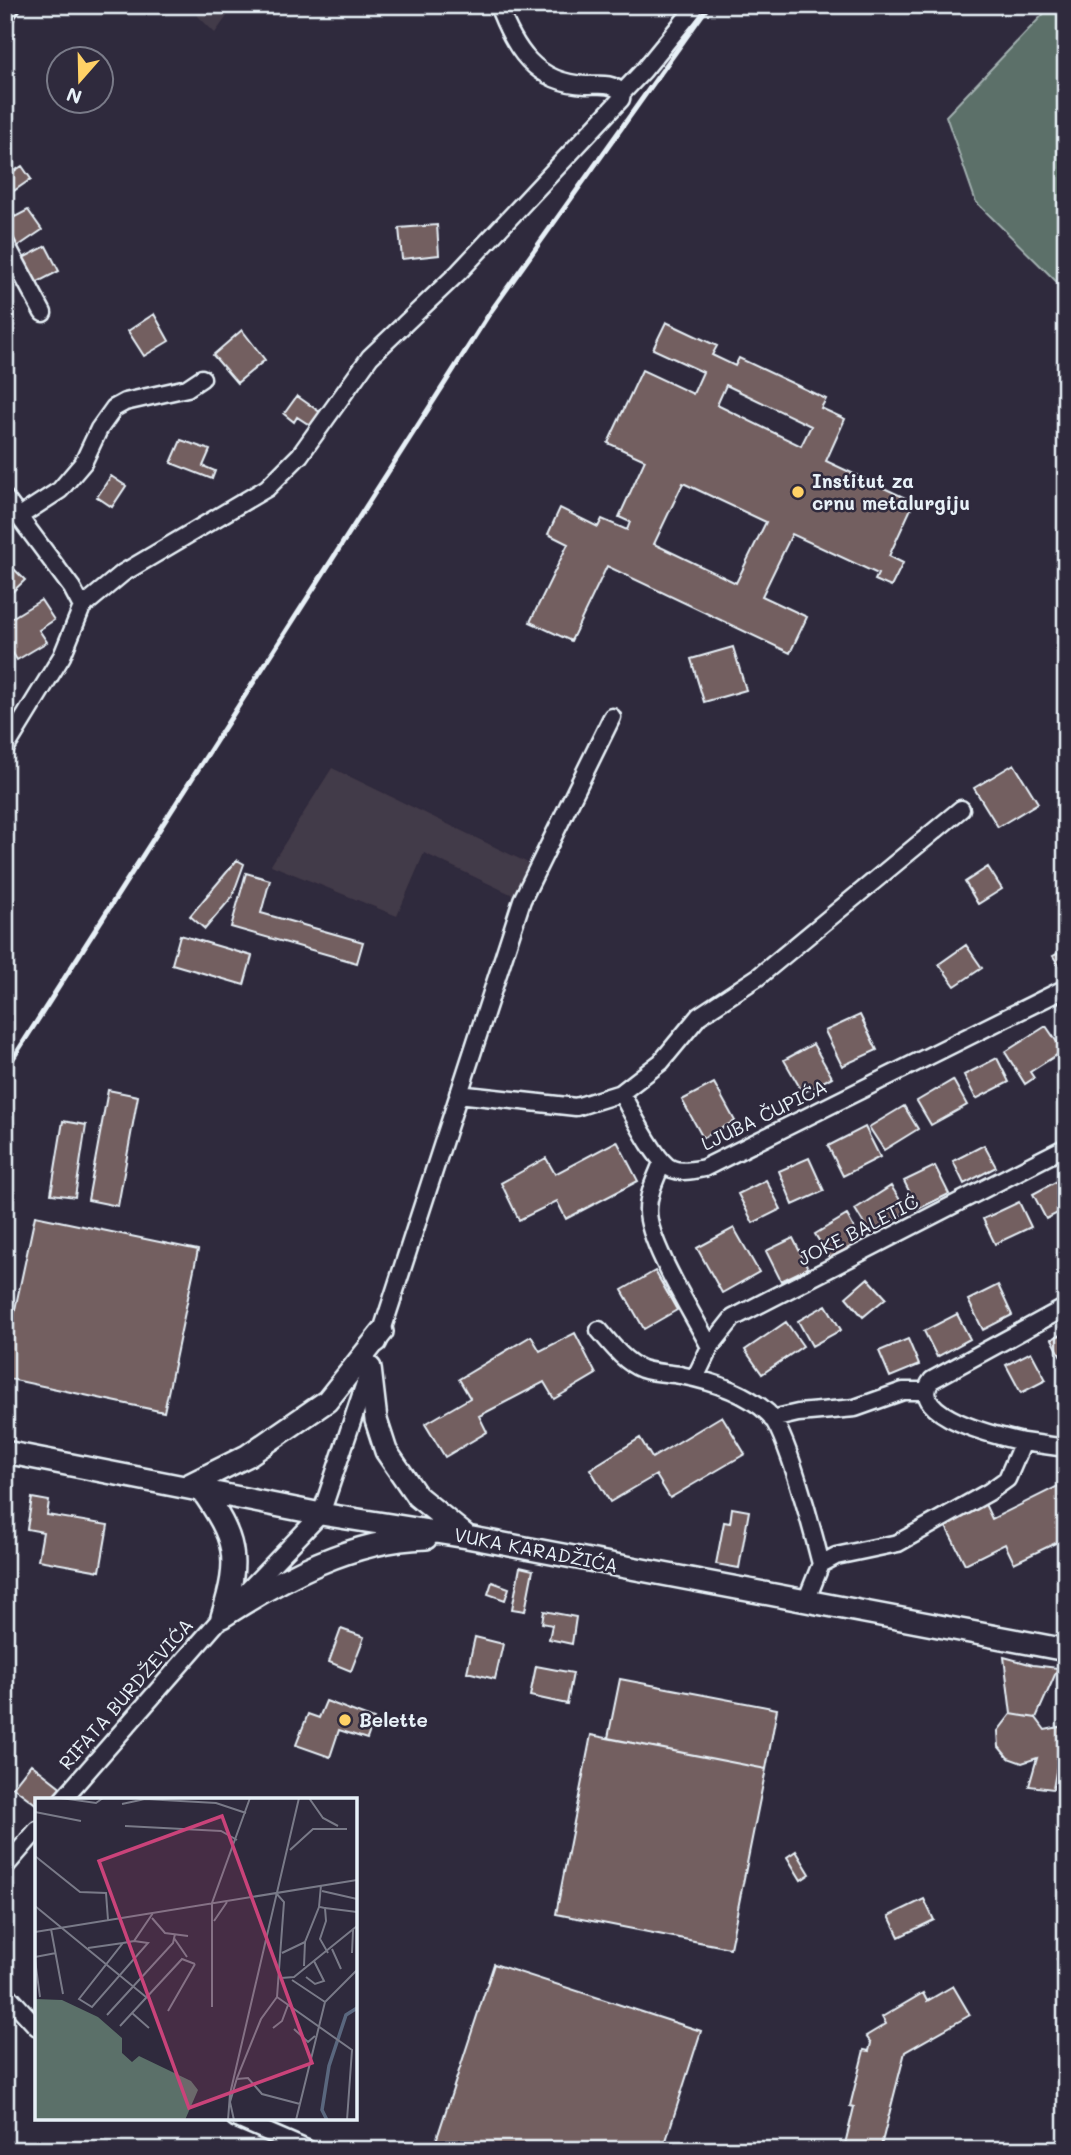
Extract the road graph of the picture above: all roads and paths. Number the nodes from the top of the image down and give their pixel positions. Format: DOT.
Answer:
graph roads {
  1 [pos="12,5"];
  2 [pos="498,5"];
  3 [pos="697,5"];
  4 [pos="5,16"];
  5 [pos="622,93"];
  6 [pos="5,242"];
  7 [pos="43,313"];
  8 [pos="202,378"];
  9 [pos="5,498"];
  10 [pos="20,516"];
  11 [pos="82,607"];
  12 [pos="612,717"];
  13 [pos="6,746"];
  14 [pos="961,809"];
  15 [pos="1066,988"];
  16 [pos="621,1093"];
  17 [pos="458,1094"];
  18 [pos="1066,1147"];
  19 [pos="662,1163"];
  20 [pos="1066,1307"];
  21 [pos="599,1329"];
  22 [pos="382,1332"];
  23 [pos="710,1347"];
  24 [pos="370,1368"];
  25 [pos="695,1378"];
  26 [pos="926,1389"];
  27 [pos="772,1419"];
  28 [pos="1023,1442"];
  29 [pos="1066,1448"];
  30 [pos="5,1452"];
  31 [pos="194,1488"];
  32 [pos="321,1514"];
  33 [pos="467,1536"];
  34 [pos="821,1564"];
  35 [pos="806,1601"];
  36 [pos="222,1617"];
  37 [pos="1066,1650"];
  38 [pos="64,1798"];
  39 [pos="35,1832"];
  40 [pos="5,1867"];
  41 [pos="5,1992"];
  42 [pos="35,2025"];
  43 [pos="241,2120"];
  44 [pos="309,2150"];
  1 -- 4 [label="street"];
  2 -- 5 [label="street"];
  3 -- 5 [label="street"];
  5 -- 11 [label="street"];
  6 -- 7 [label="street"];
  8 -- 10 [label="street"];
  9 -- 10 [label="street"];
  10 -- 11 [label="street"];
  11 -- 13 [label="street"];
  12 -- 17 [label="street"];
  14 -- 16 [label="street"];
  15 -- 19 [label="street, LJUBA ČUPIĆA"];
  16 -- 17 [label="street"];
  16 -- 19 [label="street"];
  17 -- 22 [label="street"];
  18 -- 23 [label="street, JOKE BALETIĆ"];
  19 -- 23 [label="street"];
  20 -- 26 [label="street"];
  21 -- 25 [label="street"];
  22 -- 24 [label="street"];
  22 -- 31 [label="street"];
  23 -- 25 [label="street, JOKE BALETIĆ"];
  24 -- 32 [label="street"];
  24 -- 33 [label="street"];
  25 -- 27 [label="street"];
  26 -- 27 [label="street"];
  26 -- 28 [label="street"];
  27 -- 34 [label="street"];
  28 -- 29 [label="street"];
  28 -- 34 [label="street"];
  30 -- 31 [label="street, VUKA KARADŽIĆA"];
  31 -- 32 [label="street, VUKA KARADŽIĆA"];
  31 -- 36 [label="street"];
  32 -- 33 [label="street, VUKA KARADŽIĆA"];
  32 -- 36 [label="street, RIFATA BURDŽEVIĆA"];
  33 -- 35 [label="street, VUKA KARADŽIĆA"];
  33 -- 36 [label="street"];
  34 -- 35 [label="street"];
  35 -- 37 [label="street, VUKA KARADŽIĆA"];
  36 -- 38 [label="street, RIFATA BURDŽEVIĆA"];
  39 -- 40 [label="street"];
  41 -- 42 [label="street"];
  43 -- 44 [label="street"];
}
